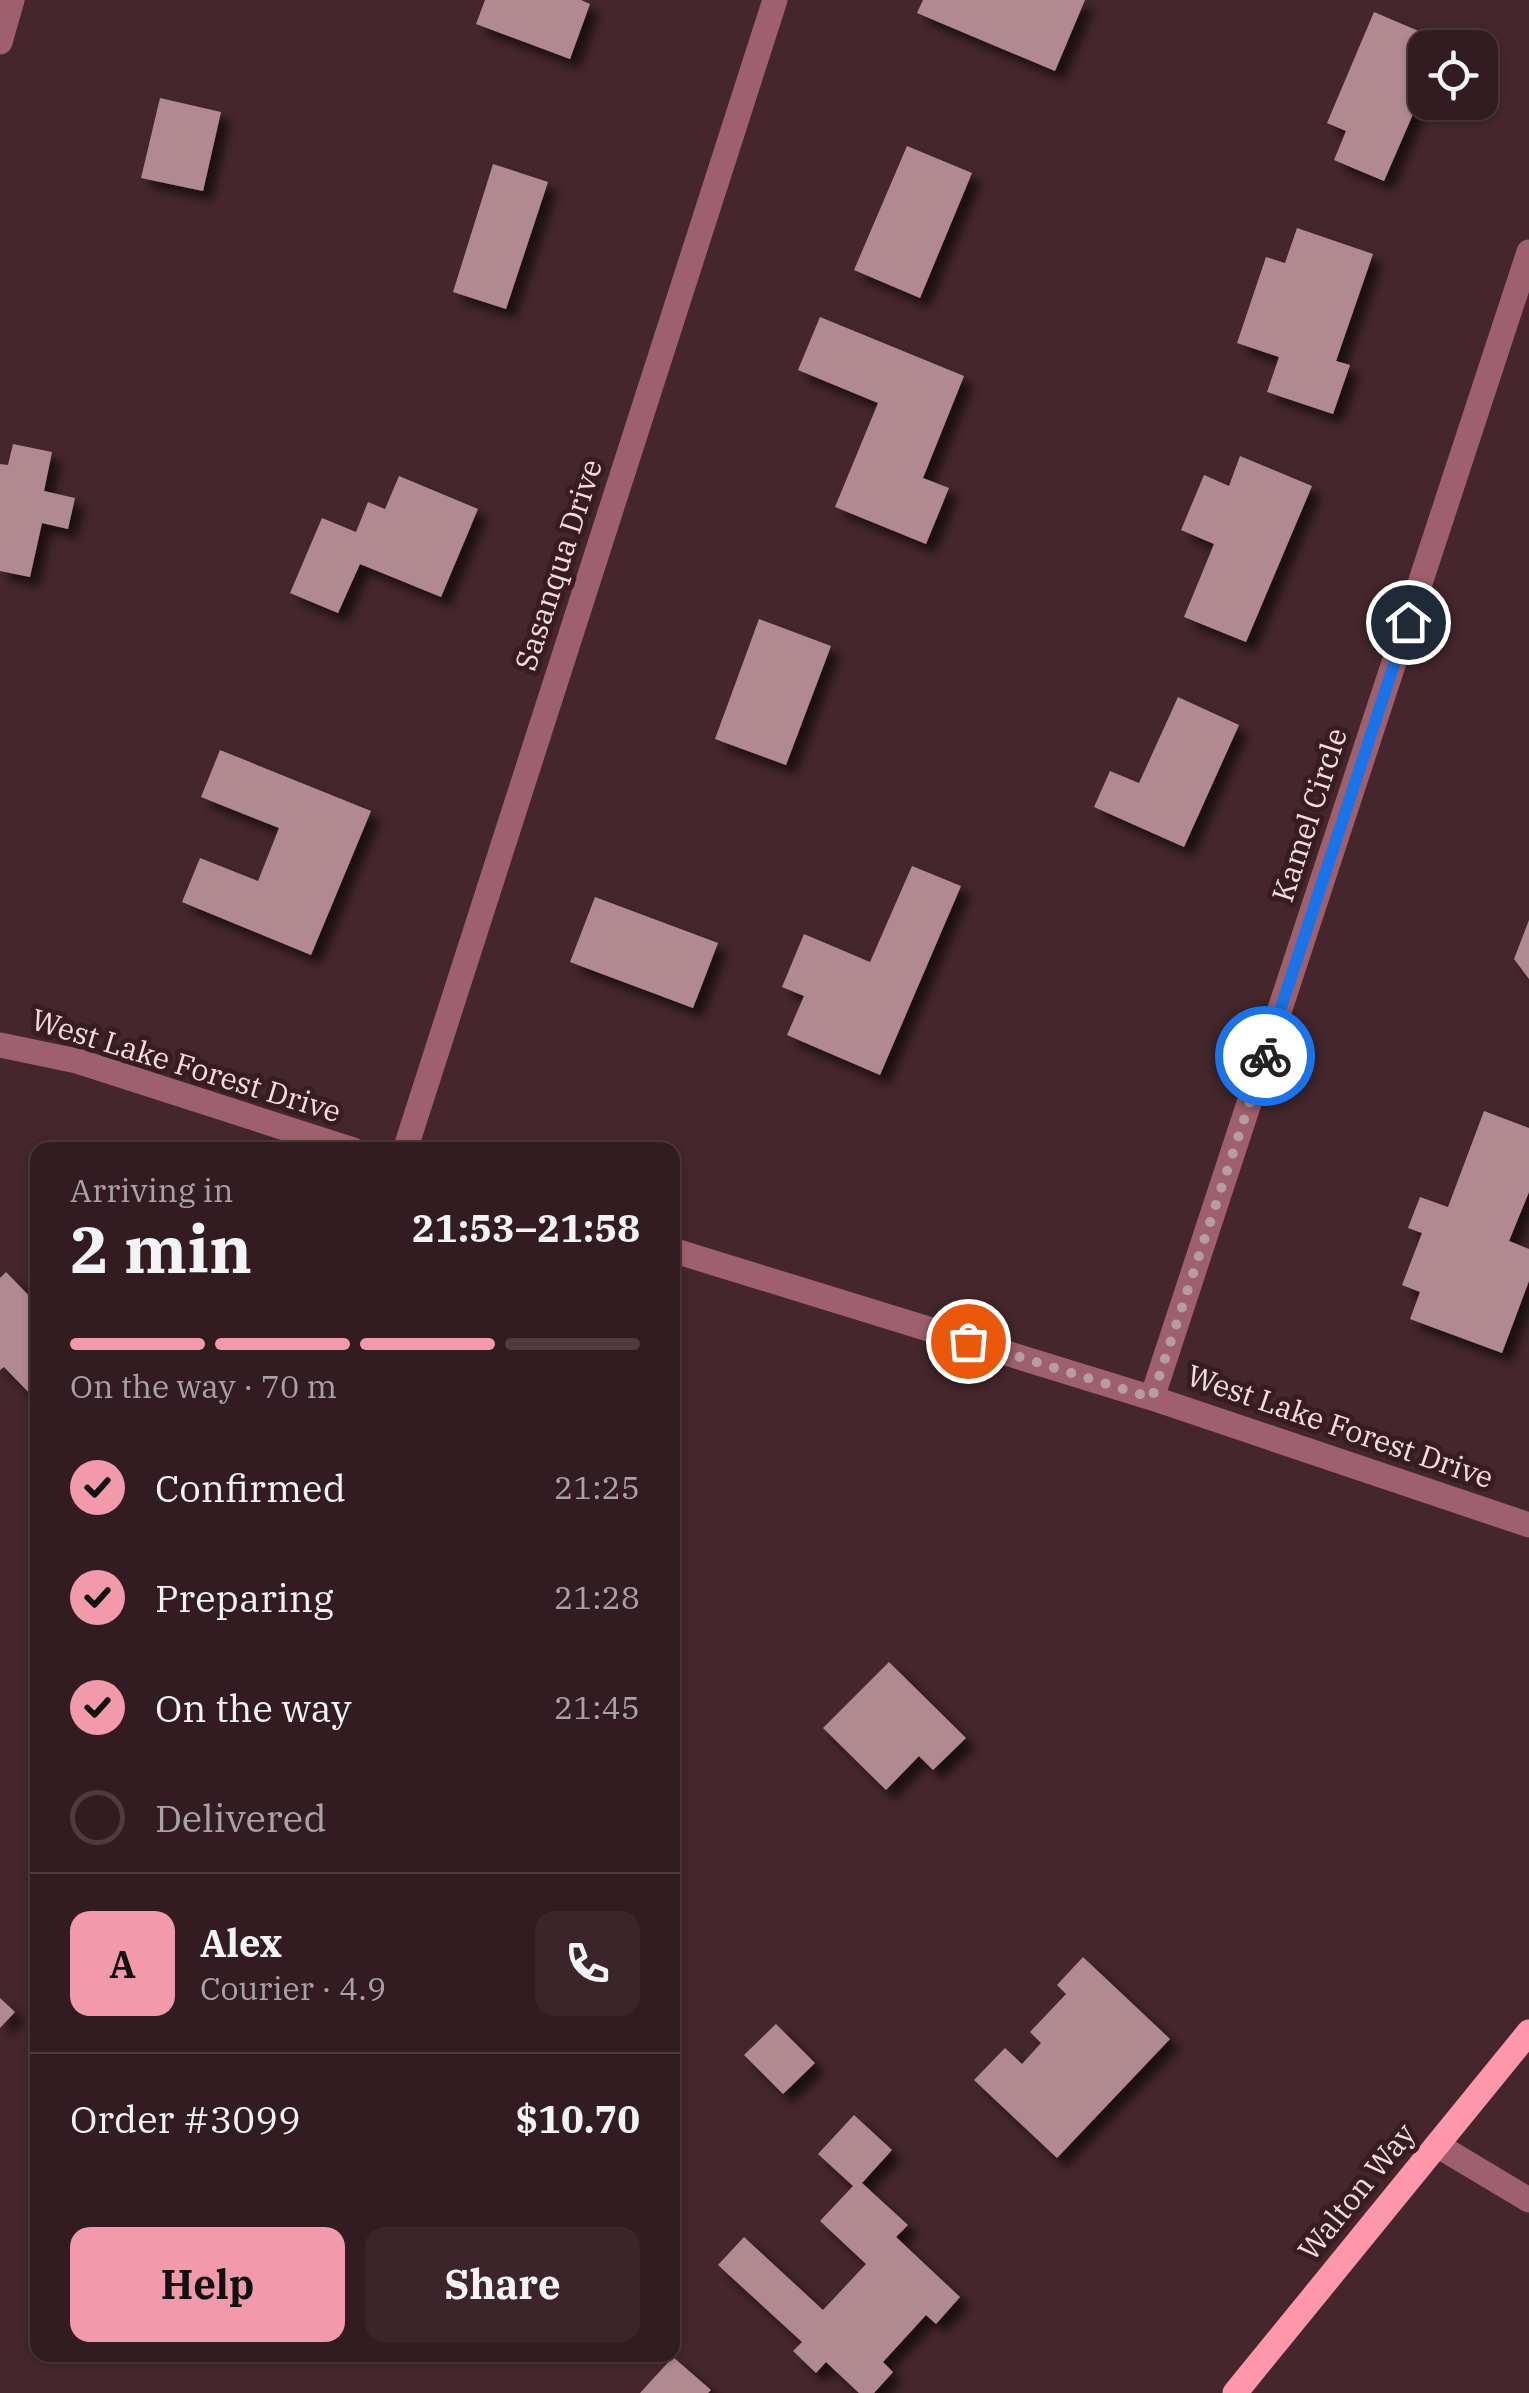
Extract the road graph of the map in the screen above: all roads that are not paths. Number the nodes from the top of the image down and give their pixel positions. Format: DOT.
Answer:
graph roads {
  1 [pos="12,0"];
  2 [pos="775,0"];
  3 [pos="0,42"];
  4 [pos="1529,252"];
  5 [pos="0,1046"];
  6 [pos="328,1142"];
  7 [pos="409,1142"];
  8 [pos="680,1252"];
  9 [pos="1152,1398"];
  10 [pos="1529,1525"];
  11 [pos="1529,2032"];
  12 [pos="1438,2144"];
  13 [pos="1529,2200"];
  14 [pos="1235,2393"];
  1 -- 3 [label="street"];
  2 -- 7 [label="street, Sasanqua Drive"];
  4 -- 9 [label="street, Kamel Circle"];
  5 -- 6 [label="street, West Lake Forest Drive"];
  8 -- 9 [label="street, West Lake Forest Drive"];
  9 -- 10 [label="street, West Lake Forest Drive"];
  11 -- 12 [label="main road, Walton Way"];
  12 -- 13 [label="street"];
  12 -- 14 [label="main road, Walton Way"];
}
